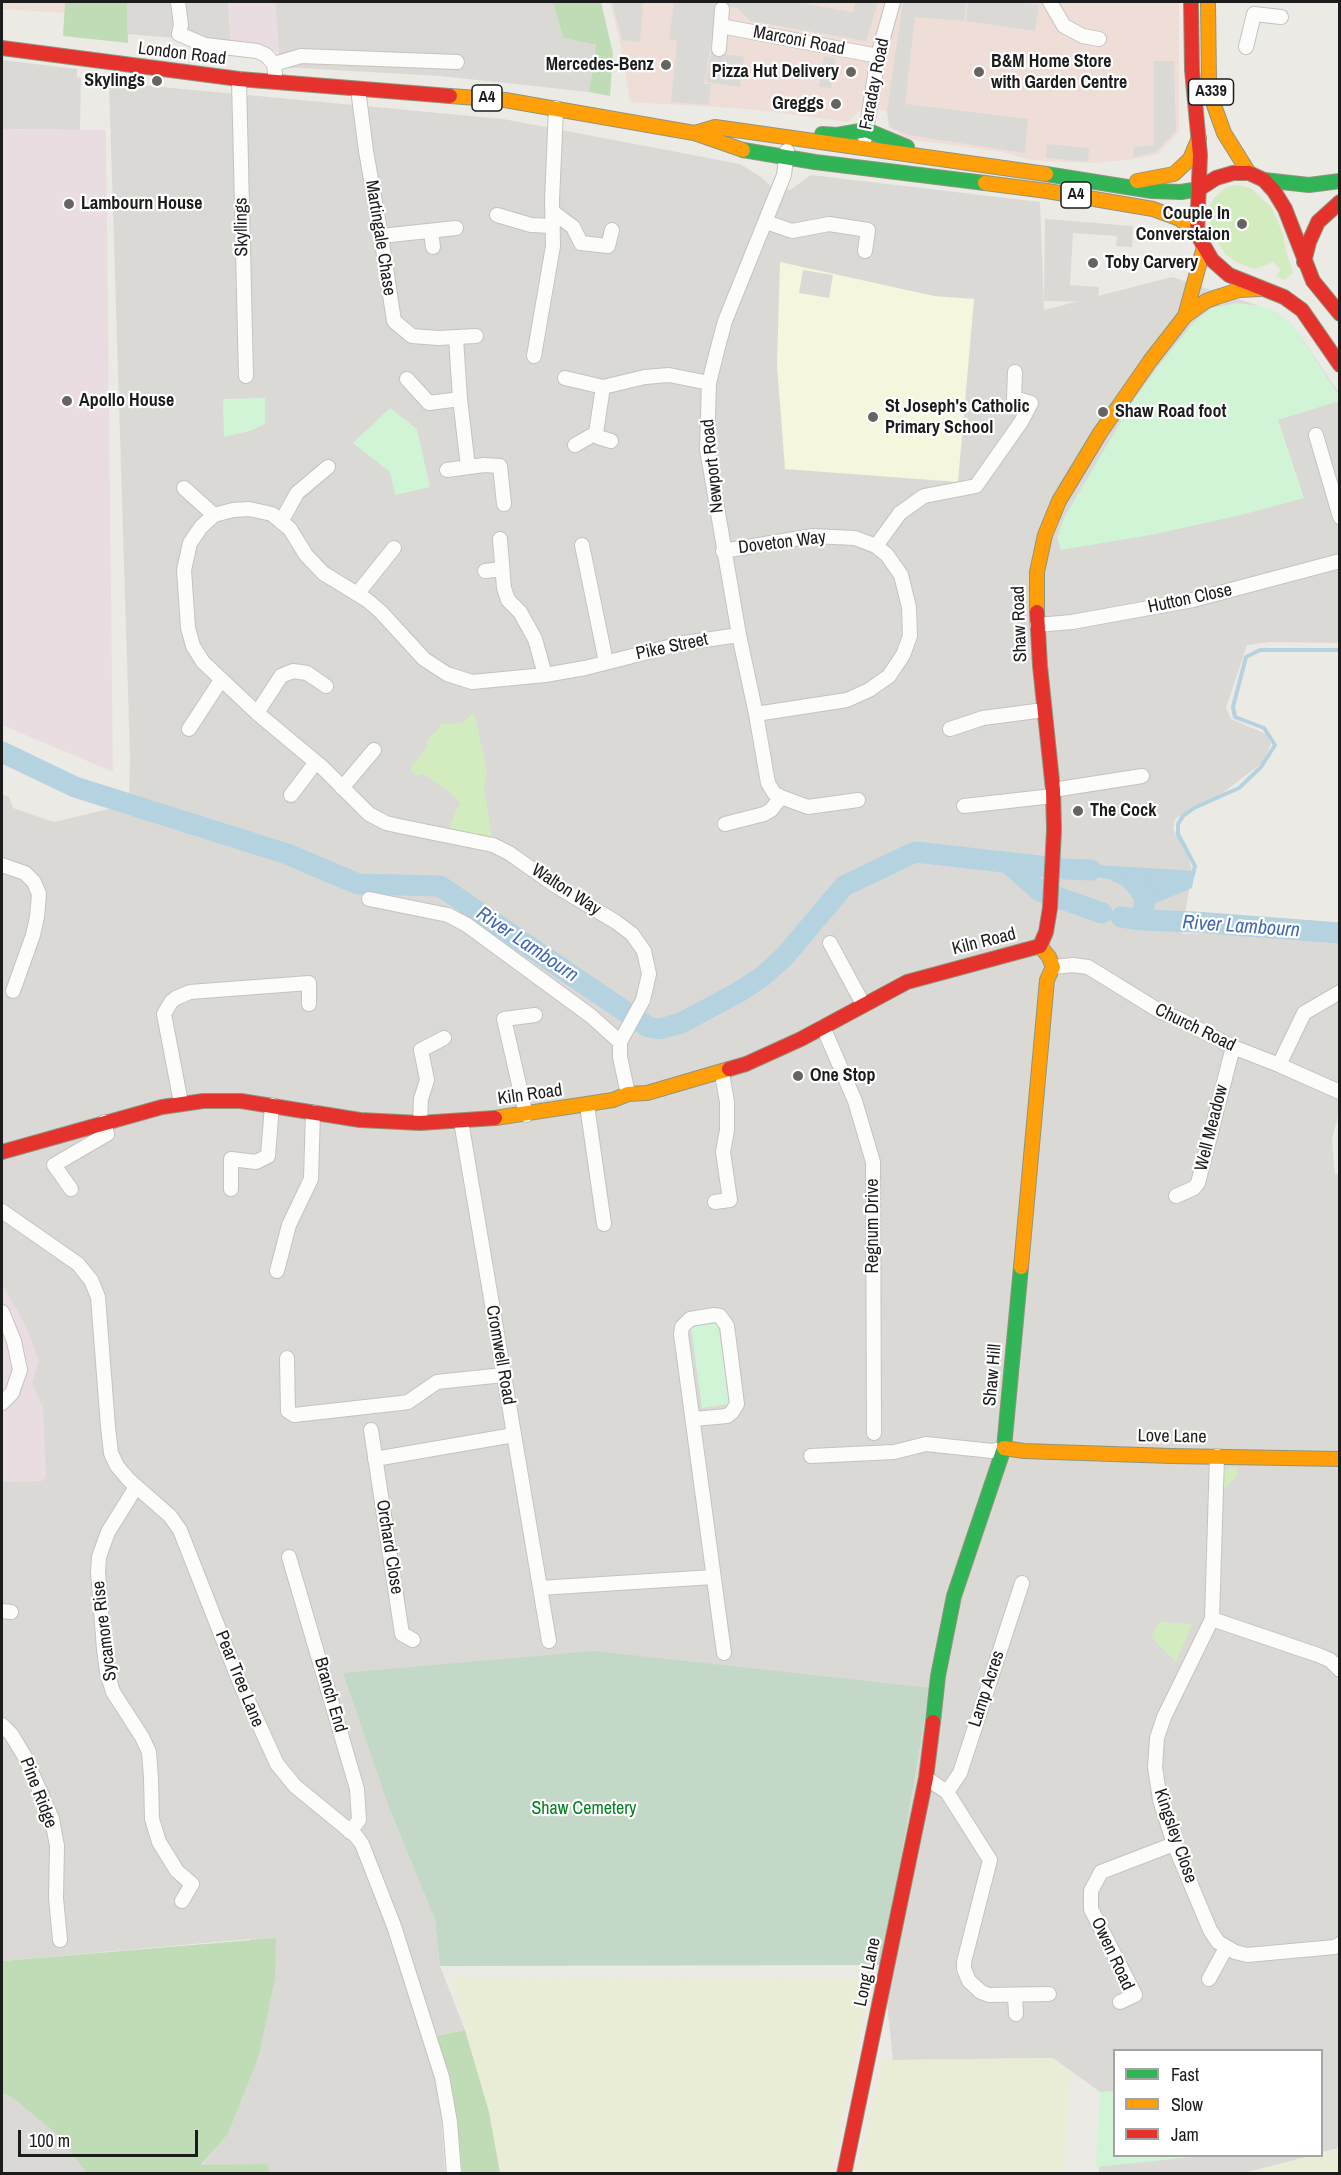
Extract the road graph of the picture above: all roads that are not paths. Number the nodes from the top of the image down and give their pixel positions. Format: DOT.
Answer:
graph roads {
  1 [pos="178,2"];
  2 [pos="893,2"];
  3 [pos="1050,2"];
  4 [pos="1191,2"];
  5 [pos="1208,2"];
  6 [pos="1255,8"];
  7 [pos="722,9"];
  8 [pos="1281,17"];
  9 [pos="721,26"];
  10 [pos="1099,39"];
  11 [pos="1246,47"];
  12 [pos="2,48"];
  13 [pos="719,49"];
  14 [pos="878,56"];
  15 [pos="457,62"];
  16 [pos="274,64"];
  17 [pos="239,79"];
  18 [pos="274,81"];
  19 [pos="358,88"];
  20 [pos="556,108"];
  21 [pos="866,130"];
  22 [pos="694,133"];
  23 [pos="1200,135"];
  24 [pos="789,138"];
  25 [pos="863,149"];
  26 [pos="787,157"];
  27 [pos="950,160"];
  28 [pos="859,167"];
  29 [pos="1249,173"];
  30 [pos="1264,180"];
  31 [pos="1340,181"];
  32 [pos="1113,183"];
  33 [pos="1199,189"];
  34 [pos="1340,202"];
  35 [pos="553,213"];
  36 [pos="496,216"];
  37 [pos="766,222"];
  38 [pos="456,228"];
  39 [pos="612,230"];
  40 [pos="431,231"];
  41 [pos="1197,234"];
  42 [pos="381,236"];
  43 [pos="1204,247"];
  44 [pos="433,248"];
  45 [pos="865,251"];
  46 [pos="1304,262"];
  47 [pos="1260,289"];
  48 [pos="1340,314"];
  49 [pos="1185,316"];
  50 [pos="477,336"];
  51 [pos="456,338"];
  52 [pos="534,356"];
  53 [pos="1340,365"];
  54 [pos="1015,372"];
  55 [pos="246,376"];
  56 [pos="565,378"];
  57 [pos="407,380"];
  58 [pos="710,382"];
  59 [pos="603,387"];
  60 [pos="460,399"];
  61 [pos="596,433"];
  62 [pos="1316,435"];
  63 [pos="612,441"];
  64 [pos="575,445"];
  65 [pos="328,467"];
  66 [pos="468,467"];
  67 [pos="447,470"];
  68 [pos="184,488"];
  69 [pos="504,504"];
  70 [pos="214,515"];
  71 [pos="1340,517"];
  72 [pos="281,522"];
  73 [pos="500,539"];
  74 [pos="582,545"];
  75 [pos="876,546"];
  76 [pos="394,548"];
  77 [pos="723,551"];
  78 [pos="1340,561"];
  79 [pos="502,569"];
  80 [pos="485,571"];
  81 [pos="357,594"];
  82 [pos="1037,625"];
  83 [pos="739,635"];
  84 [pos="606,662"];
  85 [pos="545,675"];
  86 [pos="221,680"];
  87 [pos="326,686"];
  88 [pos="1044,710"];
  89 [pos="256,713"];
  90 [pos="756,714"];
  91 [pos="189,729"];
  92 [pos="950,729"];
  93 [pos="374,750"];
  94 [pos="316,762"];
  95 [pos="1142,776"];
  96 [pos="342,788"];
  97 [pos="1053,793"];
  98 [pos="291,795"];
  99 [pos="781,797"];
  100 [pos="858,800"];
  101 [pos="964,806"];
  102 [pos="725,824"];
  103 [pos="2,865"];
  104 [pos="369,899"];
  105 [pos="830,943"];
  106 [pos="1040,946"];
  107 [pos="1053,967"];
  108 [pos="14,991"];
  109 [pos="1340,993"];
  110 [pos="309,1004"];
  111 [pos="863,1004"];
  112 [pos="535,1015"];
  113 [pos="823,1028"];
  114 [pos="444,1038"];
  115 [pos="622,1039"];
  116 [pos="1233,1047"];
  117 [pos="1279,1065"];
  118 [pos="722,1072"];
  119 [pos="1340,1092"];
  120 [pos="628,1094"];
  121 [pos="181,1103"];
  122 [pos="272,1105"];
  123 [pos="587,1106"];
  124 [pos="314,1112"];
  125 [pos="526,1115"];
  126 [pos="461,1121"];
  127 [pos="104,1122"];
  128 [pos="420,1123"];
  129 [pos="2,1152"];
  130 [pos="71,1189"];
  131 [pos="231,1189"];
  132 [pos="1176,1196"];
  133 [pos="716,1202"];
  134 [pos="2,1211"];
  135 [pos="604,1224"];
  136 [pos="277,1271"];
  137 [pos="2,1312"];
  138 [pos="287,1358"];
  139 [pos="503,1375"];
  140 [pos="2,1403"];
  141 [pos="694,1419"];
  142 [pos="371,1430"];
  143 [pos="874,1433"];
  144 [pos="514,1435"];
  145 [pos="1004,1448"];
  146 [pos="811,1456"];
  147 [pos="1217,1456"];
  148 [pos="375,1459"];
  149 [pos="1340,1459"];
  150 [pos="136,1487"];
  151 [pos="289,1557"];
  152 [pos="713,1577"];
  153 [pos="1022,1583"];
  154 [pos="540,1588"];
  155 [pos="1212,1619"];
  156 [pos="403,1640"];
  157 [pos="549,1641"];
  158 [pos="724,1653"];
  159 [pos="1340,1670"];
  160 [pos="2,1725"];
  161 [pos="926,1778"];
  162 [pos="947,1792"];
  163 [pos="350,1832"];
  164 [pos="1174,1844"];
  165 [pos="182,1901"];
  166 [pos="60,1940"];
  167 [pos="1340,1944"];
  168 [pos="1226,1948"];
  169 [pos="1209,1979"];
  170 [pos="1049,1994"];
  171 [pos="1015,1996"];
  172 [pos="1120,2002"];
  173 [pos="1016,2014"];
  174 [pos="454,2174"];
  175 [pos="844,2174"];
  1 -- 16 [label="street"];
  2 -- 14 [label="street, Faraday Road"];
  3 -- 10 [label="street"];
  4 -- 23 [label="main road, A339"];
  5 -- 29 [label="main road, A339"];
  6 -- 8 [label="street"];
  6 -- 11 [label="street"];
  7 -- 9 [label="street"];
  9 -- 13 [label="street"];
  9 -- 14 [label="street, Marconi Road"];
  12 -- 17 [label="main road, London Road / A4"];
  14 -- 21 [label="street, Faraday Road"];
  15 -- 16 [label="street"];
  16 -- 18 [label="street"];
  17 -- 18 [label="main road, London Road / A4"];
  17 -- 55 [label="street, Skyllings"];
  18 -- 19 [label="main road, London Road / A4"];
  19 -- 20 [label="main road, A4"];
  19 -- 42 [label="street, Martingale Chase"];
  20 -- 22 [label="main road, A4"];
  20 -- 35 [label="street"];
  21 -- 24 [label="main road"];
  21 -- 25 [label="street, Faraday Road"];
  21 -- 27 [label="main road"];
  22 -- 24 [label="main road, A4"];
  22 -- 26 [label="main road, A4"];
  23 -- 32 [label="main road"];
  23 -- 33 [label="main road, A339"];
  24 -- 25 [label="main road, A4"];
  24 -- 26 [label="street, Newport Road"];
  25 -- 27 [label="main road, A4"];
  25 -- 28 [label="street, Faraday Road"];
  26 -- 28 [label="main road, A4"];
  26 -- 37 [label="street, Newport Road"];
  27 -- 32 [label="main road, A4"];
  28 -- 41 [label="main road, A4"];
  29 -- 30 [label="main road"];
  29 -- 33 [label="main road"];
  30 -- 31 [label="main road"];
  30 -- 46 [label="main road"];
  32 -- 33 [label="main road, A4"];
  33 -- 41 [label="main road, A339"];
  34 -- 46 [label="main road"];
  35 -- 36 [label="street"];
  35 -- 39 [label="street"];
  35 -- 52 [label="street"];
  37 -- 45 [label="street"];
  37 -- 58 [label="street, Newport Road"];
  38 -- 40 [label="street"];
  40 -- 42 [label="street"];
  40 -- 44 [label="street"];
  41 -- 43 [label="main road, A339"];
  42 -- 51 [label="street, Martingale Chase"];
  43 -- 47 [label="main road, A339"];
  43 -- 49 [label="main road, Shaw Road"];
  46 -- 48 [label="main road"];
  47 -- 49 [label="main road, Shaw Road"];
  47 -- 53 [label="main road, A339"];
  49 -- 82 [label="main road, Shaw Road"];
  50 -- 51 [label="street, Martingale Chase"];
  51 -- 60 [label="street"];
  54 -- 75 [label="street"];
  56 -- 59 [label="street"];
  57 -- 60 [label="street"];
  58 -- 59 [label="street"];
  58 -- 77 [label="street, Newport Road"];
  59 -- 61 [label="street"];
  60 -- 66 [label="street"];
  61 -- 63 [label="street"];
  61 -- 64 [label="street"];
  62 -- 71 [label="street"];
  65 -- 72 [label="street"];
  66 -- 67 [label="street"];
  66 -- 69 [label="street"];
  68 -- 70 [label="street"];
  70 -- 72 [label="street"];
  70 -- 86 [label="street, Walton Way"];
  72 -- 81 [label="street"];
  73 -- 79 [label="street"];
  74 -- 84 [label="street"];
  75 -- 77 [label="street, Doveton Way"];
  75 -- 90 [label="street"];
  76 -- 81 [label="street"];
  77 -- 83 [label="street, Newport Road"];
  78 -- 82 [label="street, Hutton Close"];
  79 -- 80 [label="street"];
  79 -- 85 [label="street"];
  81 -- 85 [label="street"];
  82 -- 88 [label="main road, Shaw Road"];
  83 -- 84 [label="street, Pike Street"];
  83 -- 90 [label="street, Newport Road"];
  84 -- 85 [label="street, Pike Street"];
  86 -- 89 [label="street, Walton Way"];
  86 -- 91 [label="street"];
  87 -- 89 [label="street"];
  88 -- 92 [label="street"];
  88 -- 97 [label="main road, Shaw Road"];
  89 -- 94 [label="street, Walton Way"];
  90 -- 99 [label="street, Newport Road"];
  93 -- 96 [label="street"];
  94 -- 96 [label="street, Walton Way"];
  94 -- 98 [label="street"];
  95 -- 97 [label="street"];
  96 -- 115 [label="street, Walton Way"];
  97 -- 101 [label="street"];
  97 -- 106 [label="main road, Shaw Road"];
  99 -- 100 [label="street"];
  99 -- 102 [label="street"];
  103 -- 108 [label="street"];
  104 -- 115 [label="street"];
  105 -- 111 [label="street"];
  106 -- 107 [label="main road"];
  106 -- 111 [label="main road, Kiln Road"];
  107 -- 116 [label="street, Church Road"];
  107 -- 145 [label="main road, Shaw Hill"];
  109 -- 117 [label="street"];
  110 -- 121 [label="street"];
  111 -- 113 [label="main road, Kiln Road"];
  112 -- 125 [label="street"];
  113 -- 118 [label="main road, Kiln Road"];
  113 -- 143 [label="street, Regnum Drive"];
  114 -- 128 [label="street"];
  115 -- 120 [label="street"];
  116 -- 117 [label="street, Church Road"];
  116 -- 132 [label="street, Well Meadow"];
  117 -- 119 [label="street, Church Road"];
  118 -- 120 [label="main road, Kiln Road"];
  118 -- 133 [label="street"];
  120 -- 123 [label="main road, Kiln Road"];
  121 -- 122 [label="main road, Kiln Road"];
  121 -- 127 [label="main road, Kiln Road"];
  122 -- 124 [label="main road, Kiln Road"];
  122 -- 131 [label="street"];
  123 -- 125 [label="main road, Kiln Road"];
  123 -- 135 [label="street"];
  124 -- 128 [label="main road, Kiln Road"];
  124 -- 136 [label="street"];
  125 -- 126 [label="main road, Kiln Road"];
  126 -- 128 [label="main road, Kiln Road"];
  126 -- 139 [label="street, Cromwell Road"];
  127 -- 129 [label="main road, Kiln Road"];
  127 -- 130 [label="street"];
  134 -- 150 [label="street, Pear Tree Lane"];
  137 -- 140 [label="street"];
  138 -- 139 [label="street"];
  139 -- 144 [label="street, Cromwell Road"];
  141 -- 141 [label="street"];
  141 -- 152 [label="street"];
  142 -- 148 [label="street, Orchard Close"];
  144 -- 148 [label="street"];
  144 -- 154 [label="street, Cromwell Road"];
  145 -- 146 [label="street"];
  145 -- 147 [label="main road, Love Lane"];
  145 -- 161 [label="main road, Shaw Hill"];
  147 -- 149 [label="main road, Love Lane"];
  147 -- 155 [label="street, Kingsley Close"];
  148 -- 156 [label="street, Orchard Close"];
  150 -- 163 [label="street, Pear Tree Lane"];
  150 -- 165 [label="street, Sycamore Rise"];
  151 -- 163 [label="street, Branch End"];
  152 -- 154 [label="street"];
  152 -- 158 [label="street"];
  153 -- 162 [label="street, Lamp Acres"];
  154 -- 157 [label="street, Cromwell Road"];
  155 -- 159 [label="street"];
  155 -- 164 [label="street, Kingsley Close"];
  160 -- 166 [label="street, Pine Ridge"];
  161 -- 162 [label="street"];
  161 -- 175 [label="main road, Long Lane"];
  162 -- 171 [label="street"];
  163 -- 174 [label="street, Pear Tree Lane"];
  164 -- 168 [label="street, Kingsley Close"];
  164 -- 172 [label="street, Owen Road"];
  167 -- 168 [label="street"];
  168 -- 169 [label="street"];
  170 -- 171 [label="street"];
  171 -- 173 [label="street"];
}
